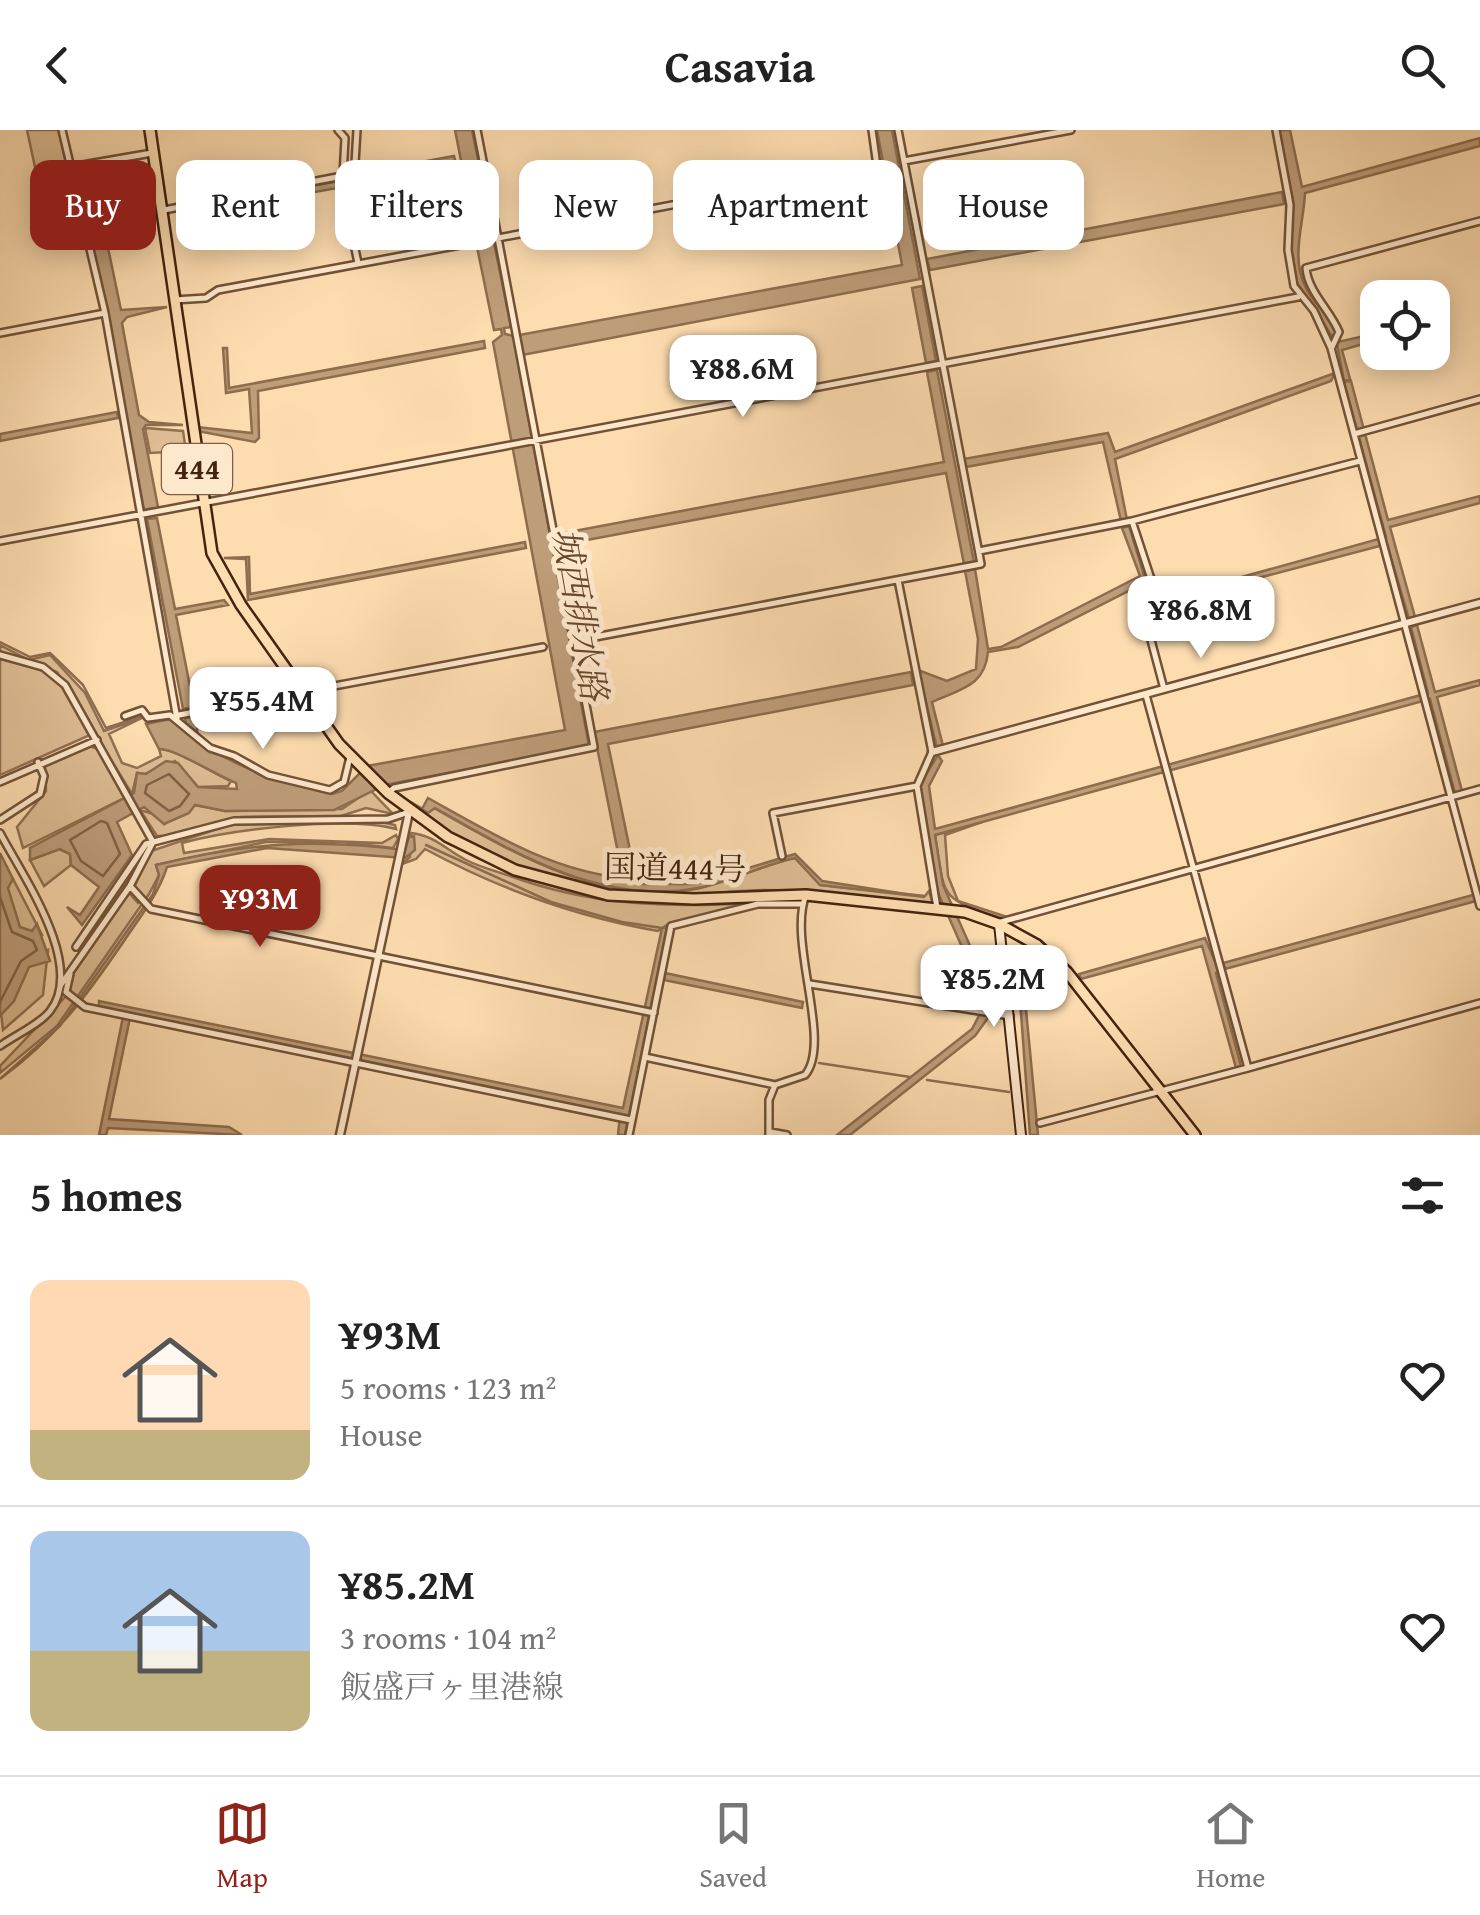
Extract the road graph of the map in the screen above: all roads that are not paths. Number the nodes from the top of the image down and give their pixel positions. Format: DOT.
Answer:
graph roads {
  1 [pos="62,130"];
  2 [pos="150,130"];
  3 [pos="338,130"];
  4 [pos="357,130"];
  5 [pos="477,130"];
  6 [pos="872,130"];
  7 [pos="898,130"];
  8 [pos="1071,130"];
  9 [pos="1276,130"];
  10 [pos="153,153"];
  11 [pos="69,160"];
  12 [pos="112,160"];
  13 [pos="343,160"];
  14 [pos="354,160"];
  15 [pos="483,160"];
  16 [pos="904,161"];
  17 [pos="335,177"];
  18 [pos="160,210"];
  19 [pos="1480,221"];
  20 [pos="499,238"];
  21 [pos="499,243"];
  22 [pos="90,250"];
  23 [pos="355,250"];
  24 [pos="433,250"];
  25 [pos="358,264"];
  26 [pos="1298,296"];
  27 [pos="172,300"];
  28 [pos="104,314"];
  29 [pos="0,333"];
  30 [pos="1335,344"];
  31 [pos="943,364"];
  32 [pos="1480,399"];
  33 [pos="1358,432"];
  34 [pos="535,441"];
  35 [pos="1361,460"];
  36 [pos="202,503"];
  37 [pos="141,515"];
  38 [pos="1132,522"];
  39 [pos="0,541"];
  40 [pos="979,551"];
  41 [pos="898,580"];
  42 [pos="1480,603"];
  43 [pos="1404,624"];
  44 [pos="574,641"];
  45 [pos="543,647"];
  46 [pos="0,655"];
  47 [pos="1164,690"];
  48 [pos="302,692"];
  49 [pos="1146,695"];
  50 [pos="184,715"];
  51 [pos="125,716"];
  52 [pos="97,740"];
  53 [pos="932,752"];
  54 [pos="353,760"];
  55 [pos="38,762"];
  56 [pos="0,782"];
  57 [pos="917,786"];
  58 [pos="1480,789"];
  59 [pos="386,792"];
  60 [pos="1451,797"];
  61 [pos="409,812"];
  62 [pos="0,820"];
  63 [pos="0,833"];
  64 [pos="154,842"];
  65 [pos="782,856"];
  66 [pos="1193,868"];
  67 [pos="130,886"];
  68 [pos="805,900"];
  69 [pos="1480,904"];
  70 [pos="937,908"];
  71 [pos="999,924"];
  72 [pos="76,947"];
  73 [pos="378,956"];
  74 [pos="70,974"];
  75 [pos="810,984"];
  76 [pos="58,988"];
  77 [pos="1480,1003"];
  78 [pos="654,1013"];
  79 [pos="1012,1016"];
  80 [pos="0,1046"];
  81 [pos="645,1057"];
  82 [pos="356,1058"];
  83 [pos="1248,1068"];
  84 [pos="775,1085"];
  85 [pos="1161,1092"];
  86 [pos="632,1120"];
  87 [pos="1040,1123"];
  88 [pos="769,1134"];
  89 [pos="340,1135"];
  90 [pos="629,1135"];
  91 [pos="787,1135"];
  92 [pos="1021,1135"];
  93 [pos="1195,1135"];
  1 -- 11 [label="street"];
  2 -- 10 [label="highway, 国道444号 / 444"];
  3 -- 13 [label="street"];
  4 -- 14 [label="street"];
  5 -- 15 [label="street"];
  6 -- 20 [label="street"];
  7 -- 16 [label="street"];
  8 -- 16 [label="street"];
  9 -- 26 [label="street"];
  10 -- 12 [label="street"];
  10 -- 18 [label="highway, 国道444号 / 444"];
  16 -- 31 [label="street"];
  17 -- 18 [label="street"];
  18 -- 27 [label="highway, 国道444号 / 444"];
  19 -- 30 [label="street"];
  21 -- 34 [label="street"];
  22 -- 28 [label="street"];
  23 -- 25 [label="street"];
  24 -- 25 [label="street"];
  25 -- 27 [label="street"];
  26 -- 30 [label="street"];
  26 -- 31 [label="street"];
  27 -- 36 [label="highway, 国道444号 / 444"];
  28 -- 29 [label="street"];
  28 -- 37 [label="street"];
  30 -- 33 [label="street"];
  31 -- 34 [label="street"];
  31 -- 40 [label="street"];
  32 -- 33 [label="street"];
  33 -- 35 [label="street"];
  34 -- 36 [label="street"];
  34 -- 44 [label="street"];
  35 -- 38 [label="street"];
  35 -- 43 [label="street"];
  36 -- 37 [label="street"];
  36 -- 48 [label="highway, 国道444号 / 444"];
  37 -- 39 [label="street"];
  37 -- 50 [label="street"];
  38 -- 40 [label="street"];
  38 -- 47 [label="street"];
  40 -- 41 [label="street"];
  41 -- 44 [label="street"];
  41 -- 53 [label="street"];
  42 -- 43 [label="street"];
  43 -- 47 [label="street"];
  43 -- 60 [label="street"];
  44 -- 59 [label="street"];
  45 -- 48 [label="street"];
  46 -- 52 [label="street"];
  47 -- 49 [label="street"];
  48 -- 50 [label="street"];
  48 -- 54 [label="highway, 国道444号 / 444"];
  49 -- 53 [label="street"];
  49 -- 66 [label="street"];
  50 -- 51 [label="street"];
  50 -- 54 [label="street"];
  52 -- 55 [label="street"];
  52 -- 64 [label="street"];
  53 -- 57 [label="street"];
  54 -- 59 [label="highway, 国道444号 / 444"];
  55 -- 56 [label="street"];
  55 -- 62 [label="street"];
  57 -- 65 [label="street"];
  57 -- 70 [label="street"];
  58 -- 60 [label="street"];
  59 -- 61 [label="highway, 国道444号 / 444"];
  60 -- 66 [label="street"];
  60 -- 69 [label="street"];
  61 -- 64 [label="street"];
  61 -- 68 [label="highway, 国道444号 / 444"];
  61 -- 73 [label="street"];
  63 -- 76 [label="street"];
  64 -- 67 [label="street"];
  64 -- 72 [label="street"];
  66 -- 71 [label="street"];
  66 -- 83 [label="street"];
  67 -- 73 [label="street"];
  67 -- 74 [label="street"];
  68 -- 70 [label="highway, 国道444号 / 444"];
  68 -- 75 [label="street"];
  68 -- 78 [label="street"];
  70 -- 71 [label="highway, 国道444号 / 444"];
  71 -- 79 [label="main road"];
  71 -- 85 [label="highway, 国道444号 / 444"];
  73 -- 78 [label="street"];
  73 -- 82 [label="street"];
  74 -- 76 [label="street"];
  74 -- 82 [label="street"];
  75 -- 79 [label="street"];
  75 -- 84 [label="street"];
  76 -- 80 [label="street"];
  77 -- 83 [label="street"];
  78 -- 81 [label="street"];
  79 -- 92 [label="main road"];
  81 -- 84 [label="street"];
  81 -- 86 [label="street"];
  82 -- 86 [label="street"];
  82 -- 89 [label="street"];
  83 -- 85 [label="street"];
  84 -- 88 [label="street"];
  85 -- 87 [label="street"];
  85 -- 93 [label="highway, 国道444号 / 444"];
  86 -- 90 [label="street"];
  88 -- 91 [label="street"];
}
